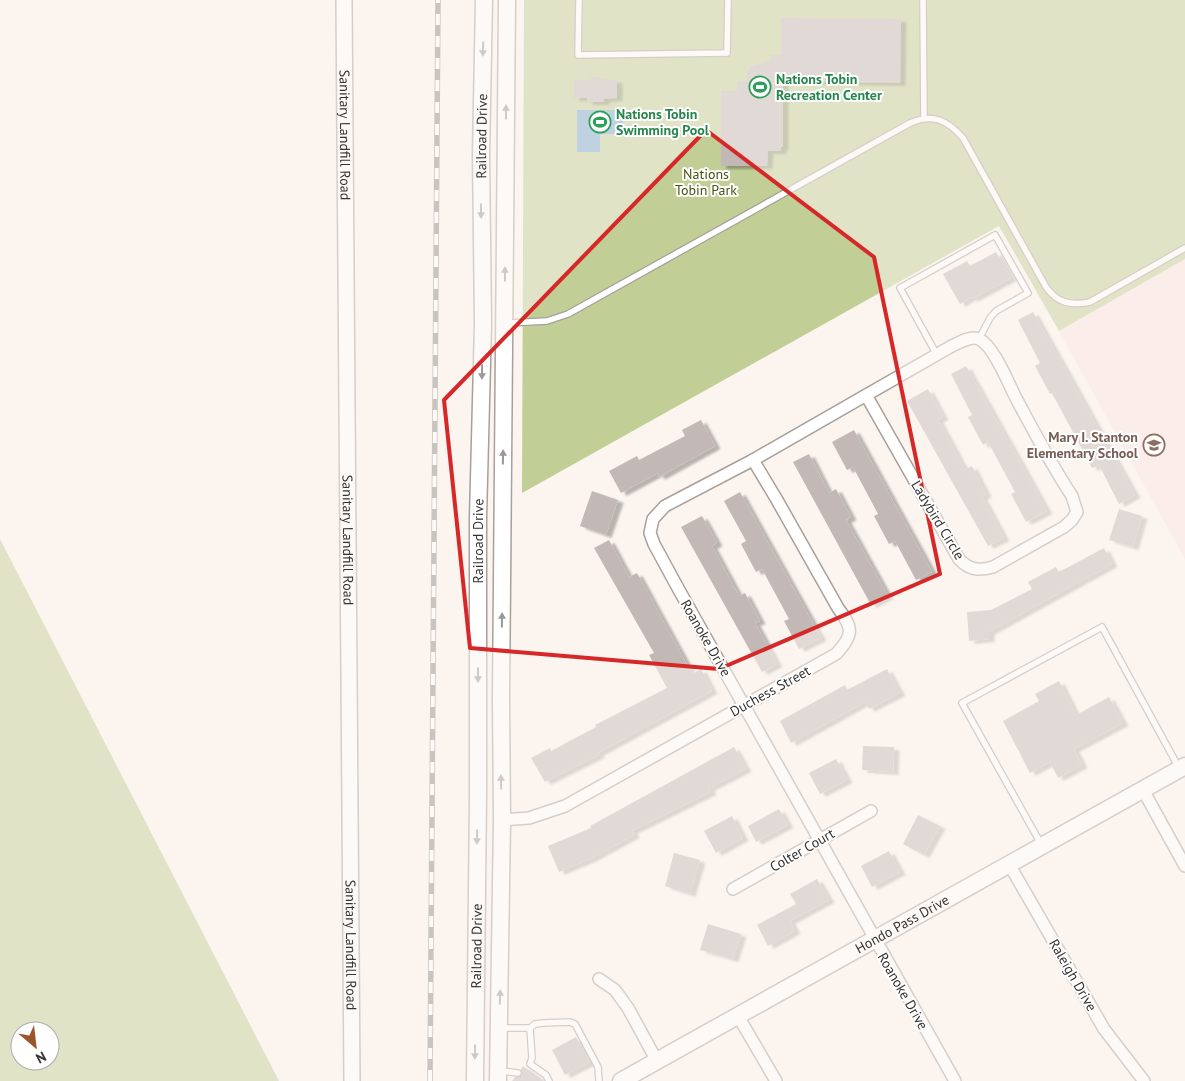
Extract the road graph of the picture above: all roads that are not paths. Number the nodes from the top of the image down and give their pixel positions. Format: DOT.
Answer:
graph roads {
  1 [pos="344,0"];
  2 [pos="484,0"];
  3 [pos="507,0"];
  4 [pos="579,0"];
  5 [pos="728,0"];
  6 [pos="923,0"];
  7 [pos="924,118"];
  8 [pos="1185,248"];
  9 [pos="505,323"];
  10 [pos="483,324"];
  11 [pos="979,339"];
  12 [pos="937,354"];
  13 [pos="866,395"];
  14 [pos="753,460"];
  15 [pos="744,705"];
  16 [pos="1182,768"];
  17 [pos="1142,790"];
  18 [pos="871,811"];
  19 [pos="502,820"];
  20 [pos="819,840"];
  21 [pos="1042,846"];
  22 [pos="1009,864"];
  23 [pos="1185,866"];
  24 [pos="733,889"];
  25 [pos="874,940"];
  26 [pos="599,979"];
  27 [pos="738,1016"];
  28 [pos="499,1028"];
  29 [pos="530,1028"];
  30 [pos="657,1061"];
  31 [pos="518,1073"];
  32 [pos="498,1076"];
  33 [pos="545,1079"];
  34 [pos="352,1081"];
  35 [pos="475,1081"];
  36 [pos="599,1081"];
  37 [pos="621,1081"];
  38 [pos="776,1081"];
  39 [pos="955,1081"];
  40 [pos="1144,1081"];
  1 -- 34 [label="street, Sanitary Landfill Road"];
  2 -- 10 [label="main road, Railroad Drive, one-way"];
  9 -- 3 [label="main road, Railroad Drive, one-way"];
  4 -- 5 [label="lane"];
  6 -- 7 [label="lane"];
  7 -- 8 [label="lane"];
  7 -- 9 [label="lane"];
  9 -- 10 [label="main road"];
  19 -- 9 [label="main road, Railroad Drive, one-way"];
  10 -- 35 [label="main road, Railroad Drive, one-way"];
  11 -- 12 [label="street, Roanoke Drive"];
  11 -- 12 [label="lane"];
  11 -- 13 [label="street, Ladybird Circle"];
  12 -- 13 [label="street, Roanoke Drive"];
  13 -- 14 [label="street, Roanoke Drive"];
  14 -- 15 [label="street, Roanoke Drive"];
  14 -- 15 [label="street, Duchess Street"];
  15 -- 19 [label="street, Duchess Street"];
  15 -- 20 [label="street, Roanoke Drive"];
  16 -- 17 [label="main road, Hondo Pass Drive"];
  16 -- 21 [label="lane"];
  17 -- 21 [label="main road, Hondo Pass Drive"];
  17 -- 23 [label="street"];
  18 -- 20 [label="street, Colter Court"];
  28 -- 19 [label="main road, Railroad Drive, one-way"];
  20 -- 24 [label="street, Colter Court"];
  20 -- 25 [label="street, Roanoke Drive"];
  21 -- 22 [label="main road, Hondo Pass Drive"];
  22 -- 25 [label="main road, Hondo Pass Drive"];
  22 -- 40 [label="street, Raleigh Drive"];
  25 -- 27 [label="main road, Hondo Pass Drive"];
  25 -- 39 [label="street, Roanoke Drive"];
  26 -- 30 [label="street"];
  27 -- 30 [label="main road, Hondo Pass Drive"];
  27 -- 38 [label="street"];
  28 -- 29 [label="lane"];
  28 -- 32 [label="main road, Railroad Drive"];
  29 -- 33 [label="lane"];
  29 -- 36 [label="lane"];
  30 -- 37 [label="main road, Hondo Pass Drive"];
  31 -- 32 [label="lane"];
}
